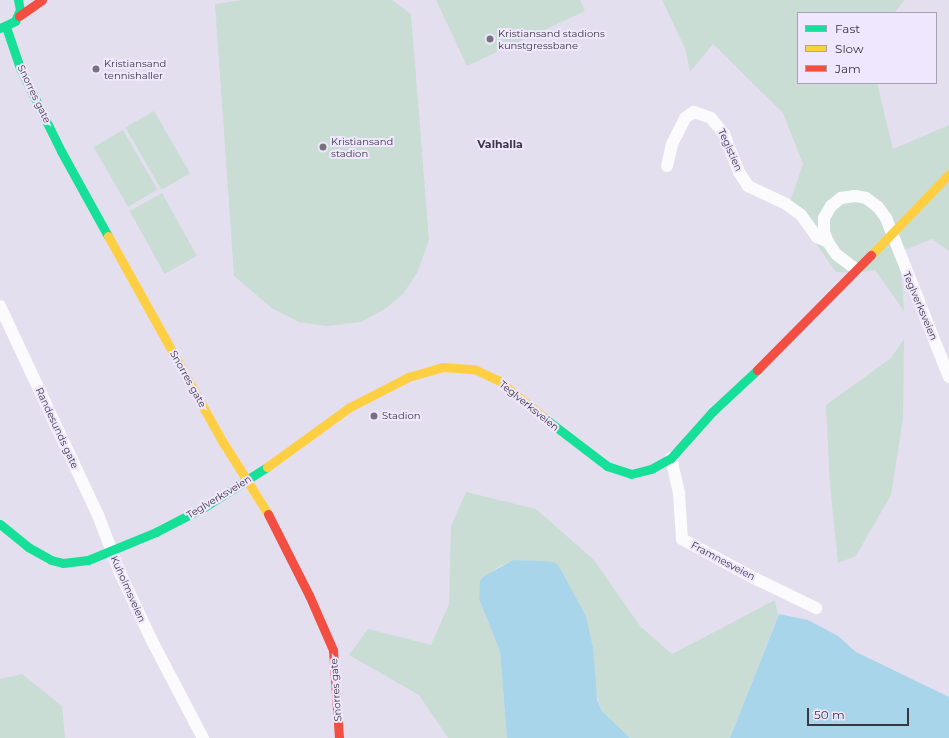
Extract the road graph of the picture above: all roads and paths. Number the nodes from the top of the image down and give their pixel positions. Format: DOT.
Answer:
graph roads {
  1 [pos="18,0"];
  2 [pos="42,0"];
  3 [pos="18,16"];
  4 [pos="3,28"];
  5 [pos="667,166"];
  6 [pos="949,174"];
  7 [pos="828,242"];
  8 [pos="857,270"];
  9 [pos="0,306"];
  10 [pos="949,377"];
  11 [pos="671,458"];
  12 [pos="247,481"];
  13 [pos="0,524"];
  14 [pos="111,551"];
  15 [pos="816,608"];
  16 [pos="203,738"];
  17 [pos="338,738"];
  1 -- 3 [label="street"];
  2 -- 3 [label="street"];
  3 -- 4 [label="street"];
  4 -- 12 [label="street, Snorres gate"];
  5 -- 7 [label="street, Teglstien"];
  6 -- 8 [label="street, Teglverksveien"];
  7 -- 8 [label="street, Teglverksveien"];
  7 -- 10 [label="street, Teglverksveien"];
  8 -- 11 [label="street, Teglverksveien"];
  9 -- 14 [label="street, Randesunds gate"];
  11 -- 12 [label="street, Teglverksveien"];
  11 -- 15 [label="street, Framnesveien"];
  12 -- 14 [label="street, Teglverksveien"];
  12 -- 17 [label="street, Snorres gate"];
  13 -- 14 [label="street, Kuholmsveien"];
  14 -- 16 [label="street, Kuholmsveien"];
}
